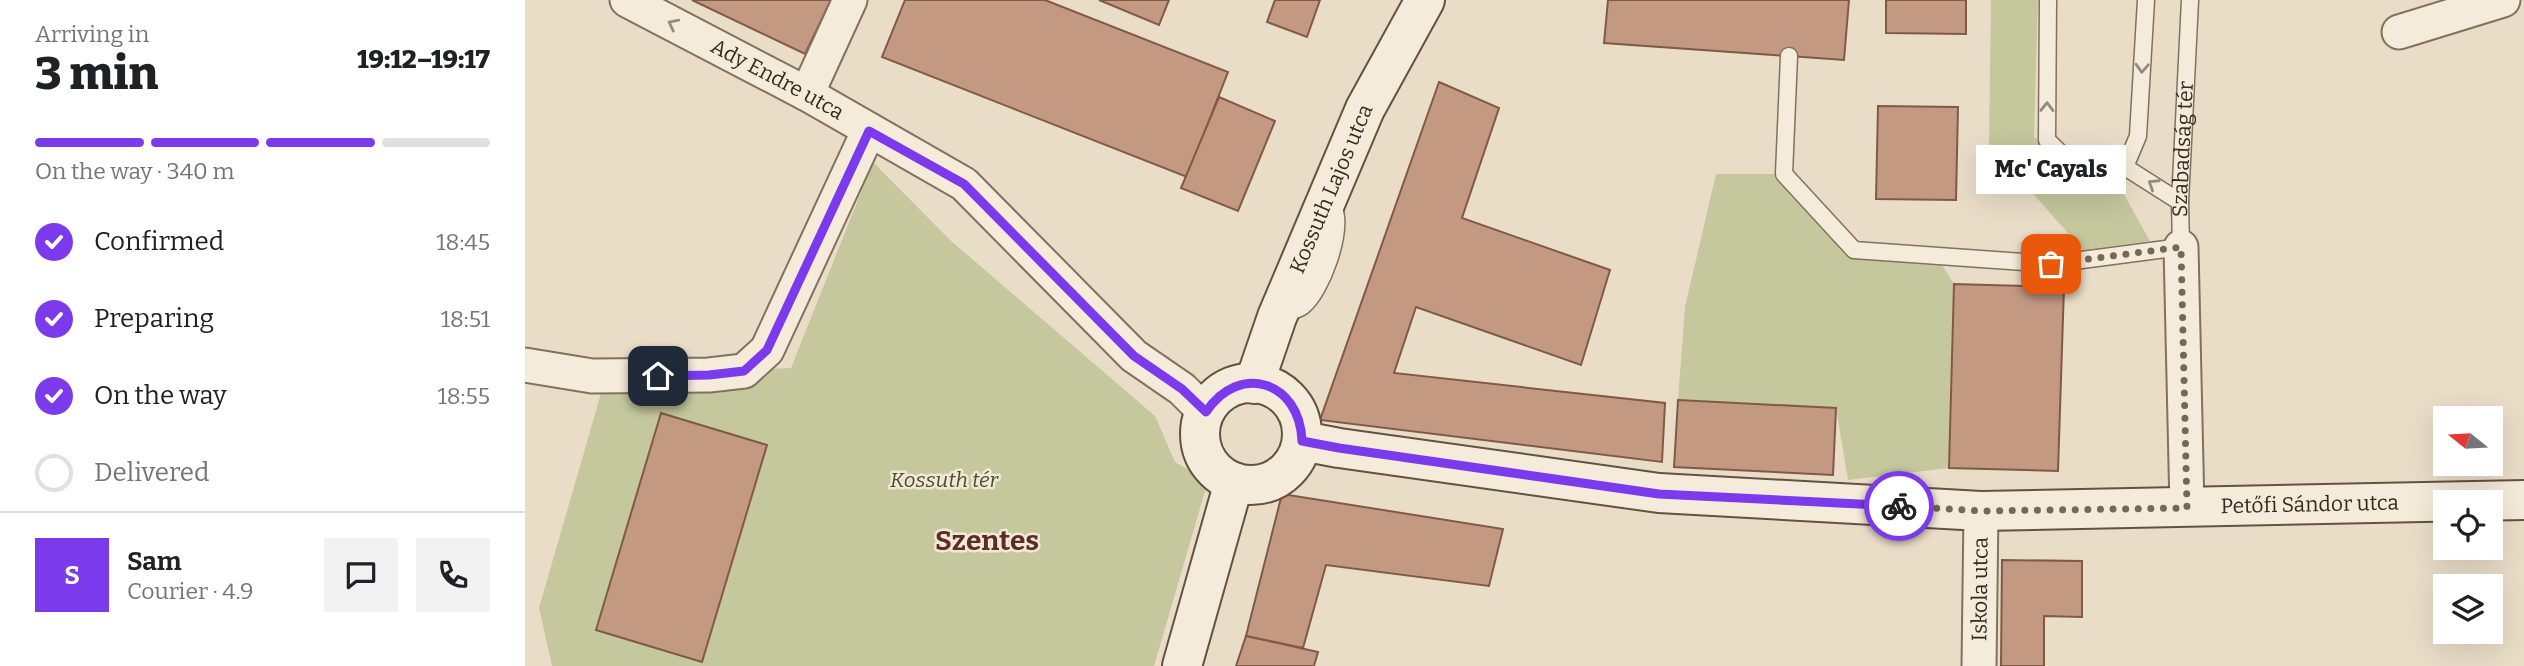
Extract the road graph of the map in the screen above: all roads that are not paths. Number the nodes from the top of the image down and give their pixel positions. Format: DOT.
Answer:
graph roads {
  1 [pos="627,0"];
  2 [pos="850,0"];
  3 [pos="1425,0"];
  4 [pos="2048,0"];
  5 [pos="2146,0"];
  6 [pos="2190,0"];
  7 [pos="2503,0"];
  8 [pos="2399,32"];
  9 [pos="1789,56"];
  10 [pos="807,94"];
  11 [pos="869,131"];
  12 [pos="2125,167"];
  13 [pos="2180,202"];
  14 [pos="2181,247"];
  15 [pos="525,365"];
  16 [pos="1254,383"];
  17 [pos="1206,412"];
  18 [pos="1302,441"];
  19 [pos="1234,482"];
  20 [pos="2524,500"];
  21 [pos="2187,508"];
  22 [pos="1981,511"];
  23 [pos="1182,666"];
  24 [pos="1979,666"];
  10 -- 1 [label="street, Ady Endre utca, one-way"];
  2 -- 10 [label="street"];
  3 -- 16 [label="street, Kossuth Lajos utca"];
  12 -- 4 [label="lane, one-way"];
  5 -- 12 [label="lane, one-way"];
  6 -- 13 [label="lane, Szabadság tér"];
  7 -- 8 [label="street"];
  9 -- 14 [label="lane"];
  10 -- 11 [label="street, Ady Endre utca"];
  11 -- 15 [label="street"];
  11 -- 17 [label="street, Ady Endre utca"];
  13 -- 12 [label="lane, one-way"];
  13 -- 14 [label="lane, Szabadság tér"];
  14 -- 21 [label="street, Szabadság tér"];
  16 -- 17 [label="street"];
  16 -- 18 [label="street"];
  17 -- 19 [label="street"];
  18 -- 19 [label="street"];
  18 -- 22 [label="street, Petőfi Sándor utca"];
  19 -- 23 [label="street"];
  20 -- 21 [label="street, Petőfi Sándor utca"];
  21 -- 22 [label="street, Petőfi Sándor utca"];
  22 -- 24 [label="street, Iskola utca"];
}
